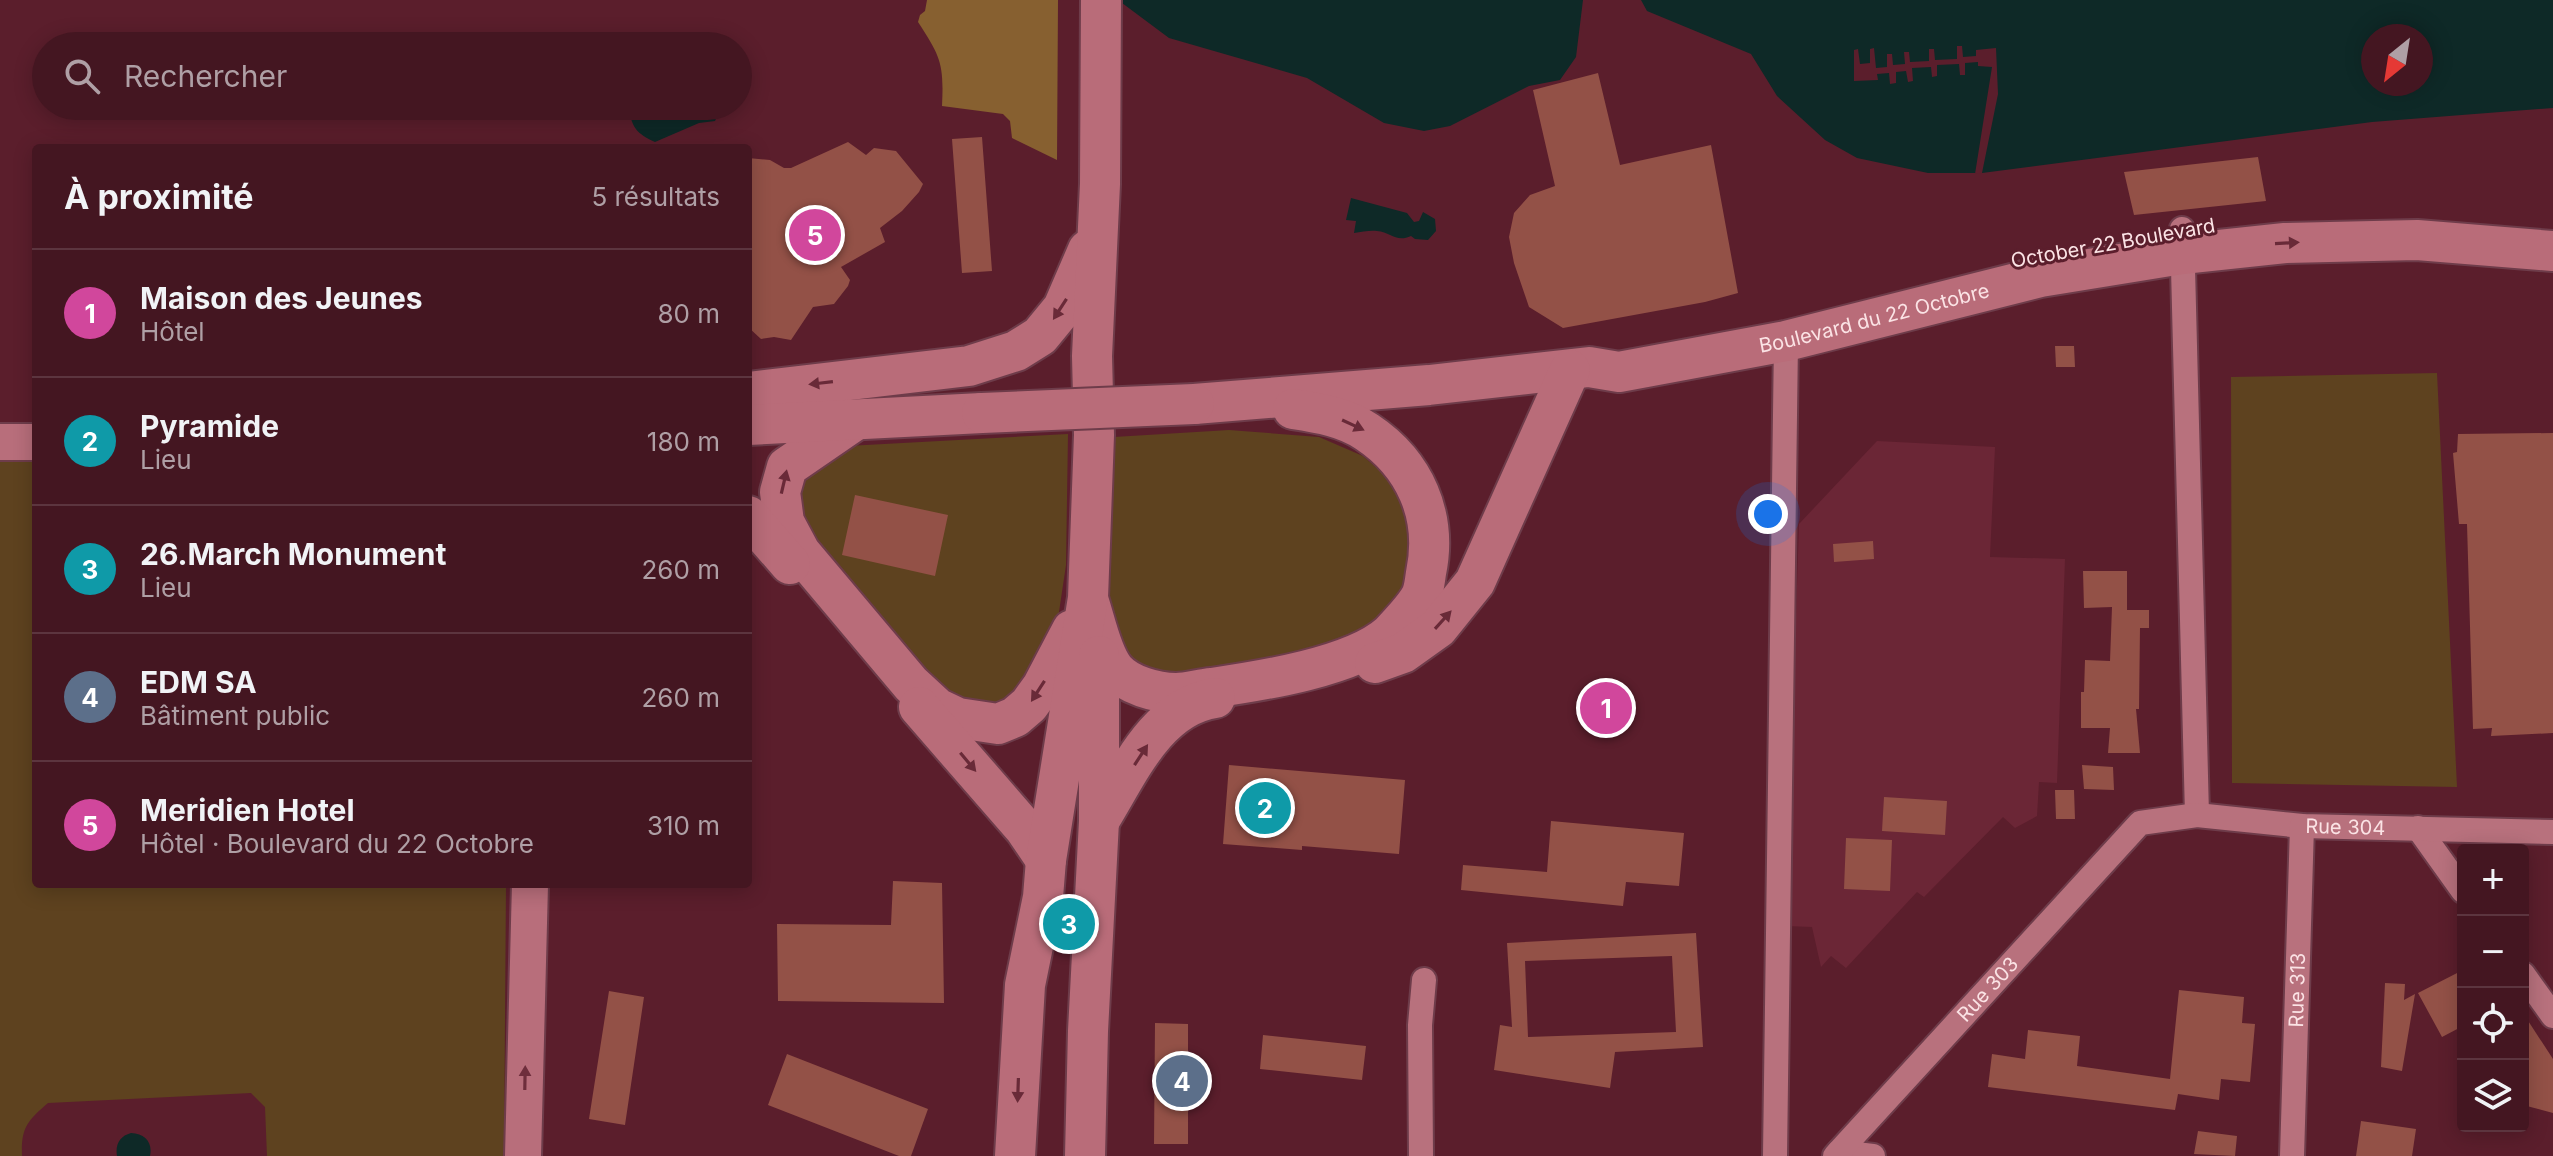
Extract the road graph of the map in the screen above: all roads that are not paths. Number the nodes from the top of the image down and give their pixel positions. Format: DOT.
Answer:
graph roads {
  1 [pos="1101,0"];
  2 [pos="1099,198"];
  3 [pos="2553,226"];
  4 [pos="2182,241"];
  5 [pos="2553,251"];
  6 [pos="1786,341"];
  7 [pos="1580,368"];
  8 [pos="752,392"];
  9 [pos="1194,404"];
  10 [pos="854,421"];
  11 [pos="752,425"];
  12 [pos="0,442"];
  13 [pos="32,442"];
  14 [pos="752,520"];
  15 [pos="1088,598"];
  16 [pos="1100,638"];
  17 [pos="2197,815"];
  18 [pos="1099,821"];
  19 [pos="2140,823"];
  20 [pos="2302,826"];
  21 [pos="2418,828"];
  22 [pos="2553,832"];
  23 [pos="1046,860"];
  24 [pos="2457,883"];
  25 [pos="530,888"];
  26 [pos="1424,980"];
  27 [pos="2529,982"];
  28 [pos="2553,1016"];
  29 [pos="1021,1028"];
  30 [pos="1089,1031"];
  31 [pos="1837,1154"];
  32 [pos="523,1156"];
  33 [pos="1015,1156"];
  34 [pos="1085,1156"];
  35 [pos="1421,1156"];
  36 [pos="1775,1156"];
  37 [pos="1873,1156"];
  38 [pos="2292,1156"];
  1 -- 2 [label="main road"];
  2 -- 8 [label="main road, one-way"];
  2 -- 15 [label="main road"];
  3 -- 4 [label="main road, October 22 Boulevard"];
  4 -- 5 [label="main road, Boulevard du 22 Octobre, one-way"];
  4 -- 6 [label="main road, Boulevard du 22 Octobre"];
  4 -- 7 [label="main road, October 22 Boulevard"];
  4 -- 17 [label="street"];
  6 -- 7 [label="main road, Boulevard du 22 Octobre"];
  6 -- 36 [label="street"];
  7 -- 9 [label="main road, Boulevard du 22 Octobre"];
  18 -- 7 [label="main road, one-way"];
  9 -- 10 [label="main road, bridge"];
  9 -- 16 [label="main road, one-way"];
  10 -- 11 [label="main road"];
  15 -- 10 [label="main road, one-way"];
  12 -- 13 [label="street"];
  14 -- 23 [label="main road, one-way"];
  15 -- 16 [label="main road"];
  15 -- 23 [label="main road"];
  16 -- 18 [label="main road"];
  17 -- 19 [label="street, Rue 304"];
  17 -- 20 [label="street, Rue 304"];
  18 -- 30 [label="main road"];
  19 -- 31 [label="street, Rue 303"];
  20 -- 21 [label="street, Rue 304"];
  20 -- 38 [label="street, Rue 313"];
  21 -- 22 [label="street, Rue 304"];
  21 -- 24 [label="street"];
  23 -- 29 [label="main road"];
  32 -- 25 [label="street, one-way"];
  26 -- 35 [label="street"];
  27 -- 28 [label="street"];
  29 -- 30 [label="main road"];
  29 -- 33 [label="main road, one-way"];
  30 -- 34 [label="main road"];
  31 -- 37 [label="street"];
}
